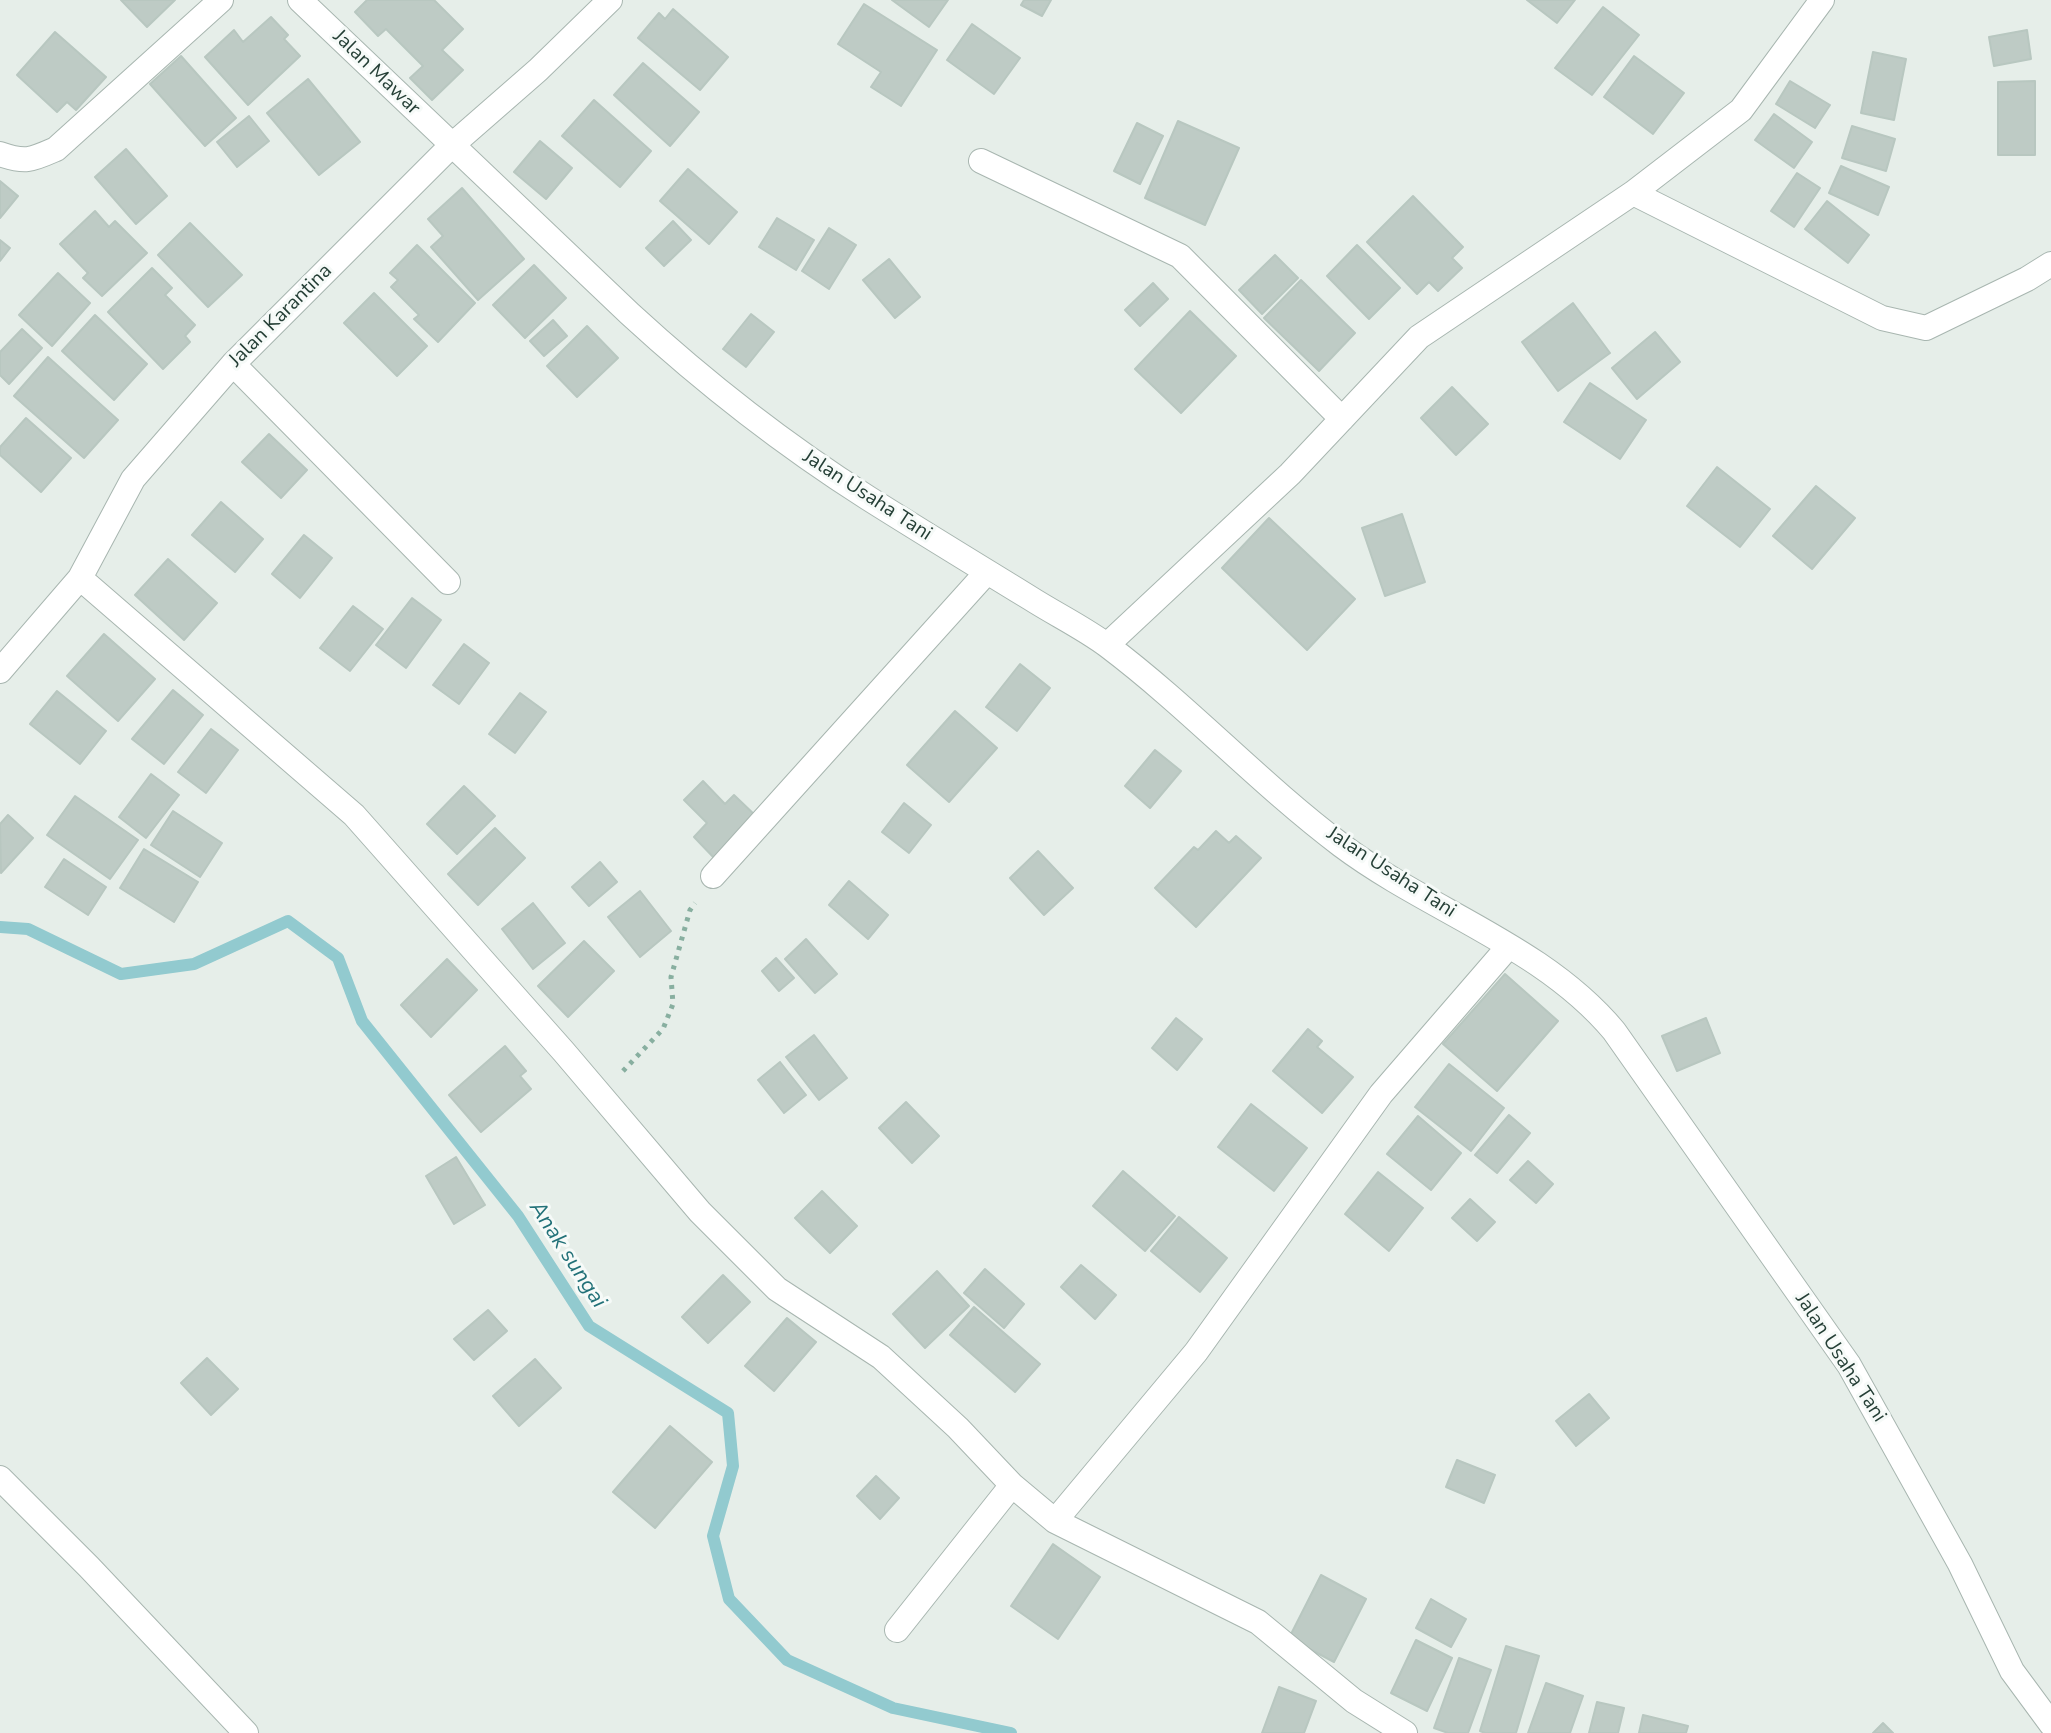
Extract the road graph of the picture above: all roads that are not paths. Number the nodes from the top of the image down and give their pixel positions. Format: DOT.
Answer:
graph roads {
  1 [pos="221,0"];
  2 [pos="300,0"];
  3 [pos="610,0"];
  4 [pos="1822,0"];
  5 [pos="451,146"];
  6 [pos="0,154"];
  7 [pos="981,161"];
  8 [pos="1633,193"];
  9 [pos="2051,264"];
  10 [pos="233,364"];
  11 [pos="1342,419"];
  12 [pos="987,572"];
  13 [pos="80,578"];
  14 [pos="448,582"];
  15 [pos="1107,645"];
  16 [pos="0,671"];
  17 [pos="713,876"];
  18 [pos="1509,946"];
  19 [pos="0,1478"];
  20 [pos="1012,1485"];
  21 [pos="1055,1521"];
  22 [pos="897,1630"];
  23 [pos="2051,1724"];
  24 [pos="246,1733"];
  25 [pos="1405,1733"];
  1 -- 6 [label="street"];
  2 -- 5 [label="street, Jalan Mawar"];
  3 -- 5 [label="street, Jalan Karantina"];
  4 -- 8 [label="street"];
  5 -- 10 [label="street, Jalan Karantina"];
  5 -- 12 [label="street, Jalan Usaha Tani"];
  7 -- 11 [label="street"];
  8 -- 9 [label="street"];
  8 -- 11 [label="street"];
  10 -- 13 [label="street, Jalan Karantina"];
  10 -- 14 [label="street"];
  11 -- 15 [label="street"];
  12 -- 15 [label="street, Jalan Usaha Tani"];
  12 -- 17 [label="street"];
  13 -- 16 [label="street, Jalan Karantina"];
  13 -- 20 [label="street"];
  15 -- 18 [label="street, Jalan Usaha Tani"];
  18 -- 21 [label="street"];
  18 -- 23 [label="street, Jalan Usaha Tani"];
  19 -- 24 [label="street"];
  20 -- 21 [label="street"];
  20 -- 22 [label="street"];
  21 -- 25 [label="street"];
}
